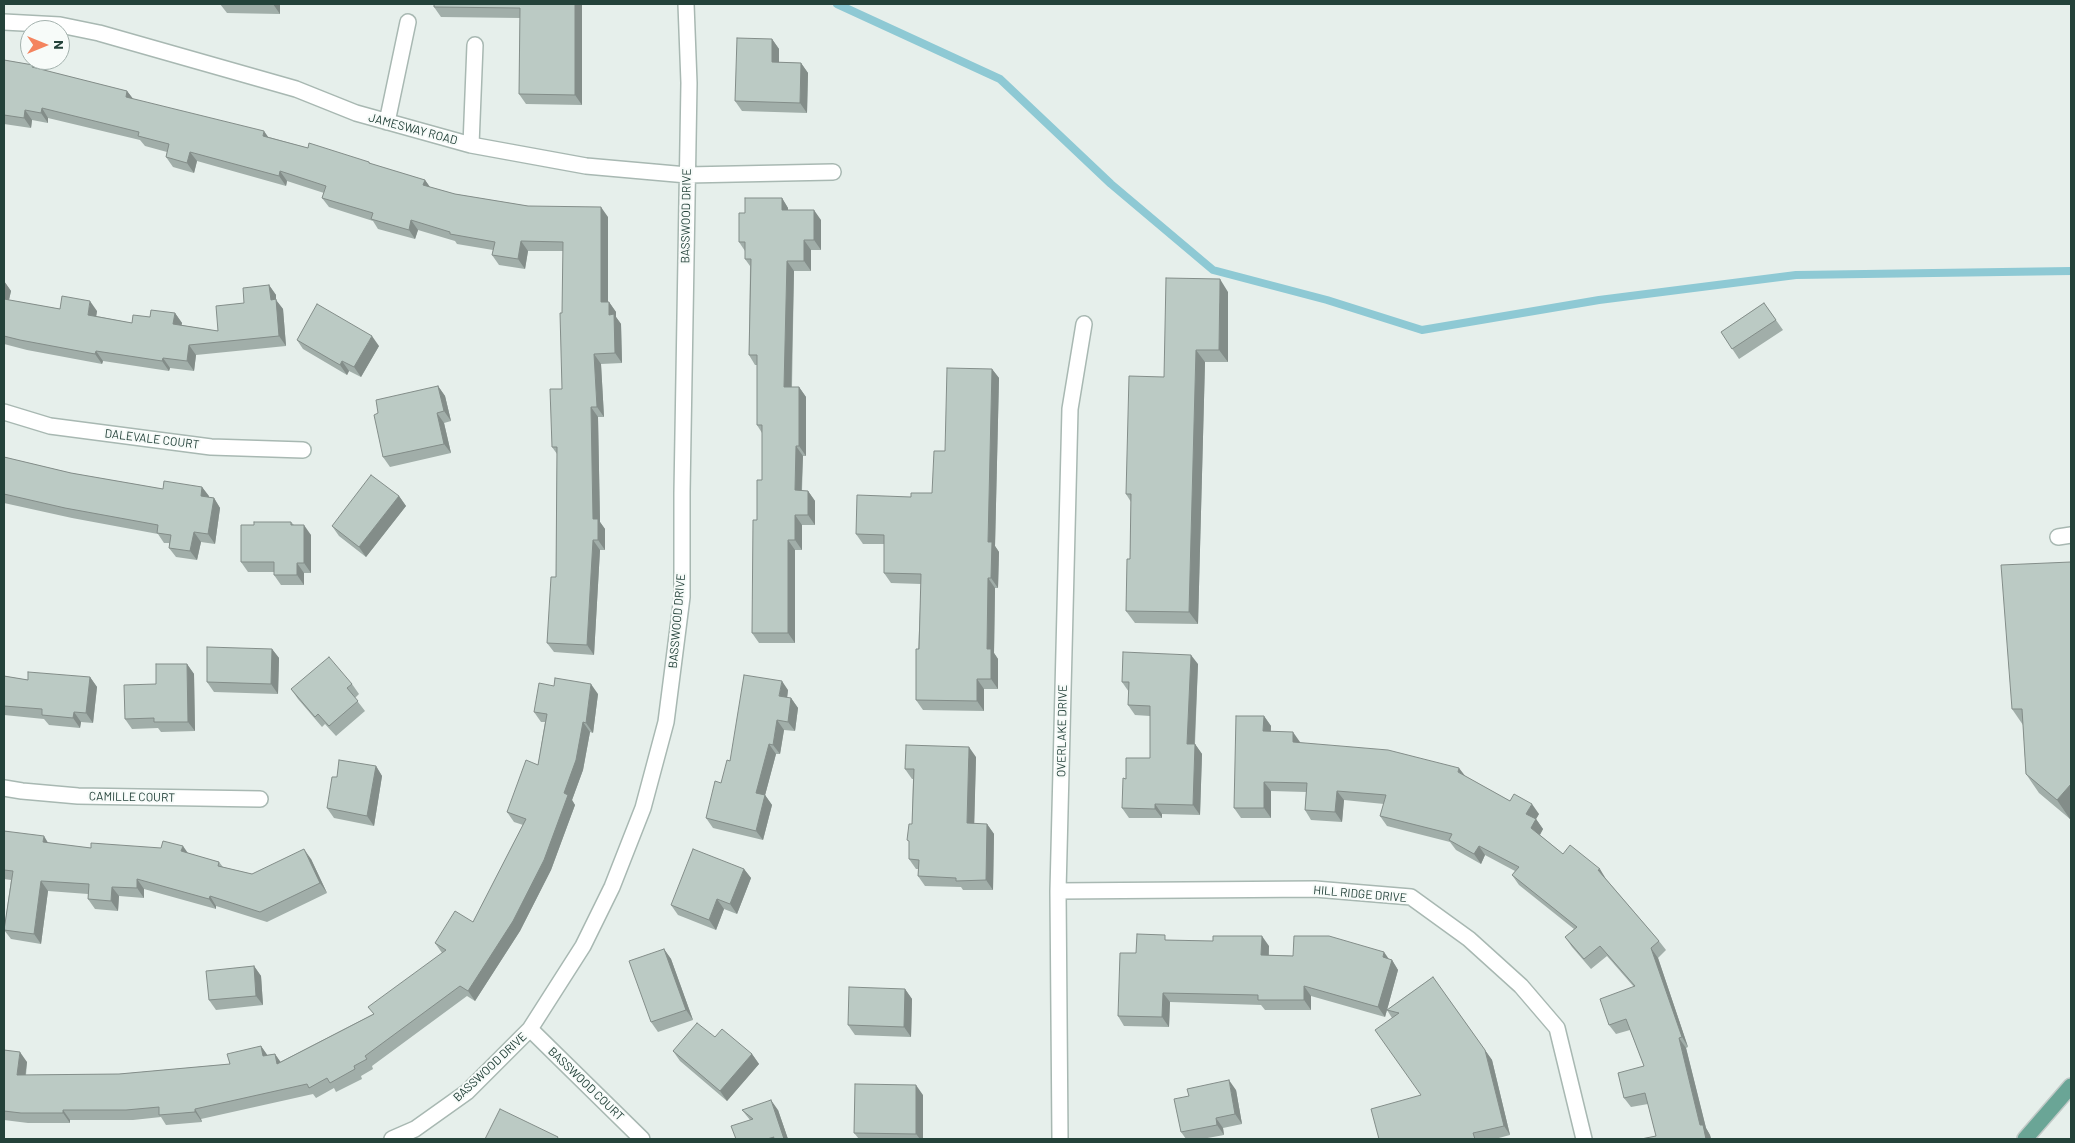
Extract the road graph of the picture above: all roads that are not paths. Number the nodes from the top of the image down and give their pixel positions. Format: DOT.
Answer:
graph roads {
  1 [pos="686,4"];
  2 [pos="4,22"];
  3 [pos="408,22"];
  4 [pos="475,45"];
  5 [pos="387,122"];
  6 [pos="471,145"];
  7 [pos="833,172"];
  8 [pos="687,175"];
  9 [pos="1084,324"];
  10 [pos="4,412"];
  11 [pos="303,450"];
  12 [pos="4,788"];
  13 [pos="260,799"];
  14 [pos="1058,891"];
  15 [pos="530,1030"];
  16 [pos="2071,1086"];
  17 [pos="392,1139"];
  18 [pos="642,1139"];
  19 [pos="1060,1139"];
  20 [pos="1584,1139"];
  21 [pos="2025,1139"];
  1 -- 8 [label="street, BASSWOOD DRIVE"];
  2 -- 5 [label="street, JAMESWAY ROAD"];
  3 -- 5 [label="street"];
  4 -- 6 [label="street"];
  5 -- 6 [label="street, JAMESWAY ROAD"];
  6 -- 8 [label="street, JAMESWAY ROAD"];
  7 -- 8 [label="street, JAMESWAY ROAD"];
  8 -- 15 [label="street, BASSWOOD DRIVE"];
  9 -- 14 [label="street, OVERLAKE DRIVE"];
  10 -- 11 [label="street, DALEVALE COURT"];
  12 -- 13 [label="street, CAMILLE COURT"];
  14 -- 19 [label="street, OVERLAKE DRIVE"];
  14 -- 20 [label="street, HILL RIDGE DRIVE"];
  15 -- 17 [label="street, BASSWOOD DRIVE"];
  15 -- 18 [label="street, BASSWOOD COURT"];
  16 -- 21 [label="main road"];
}
